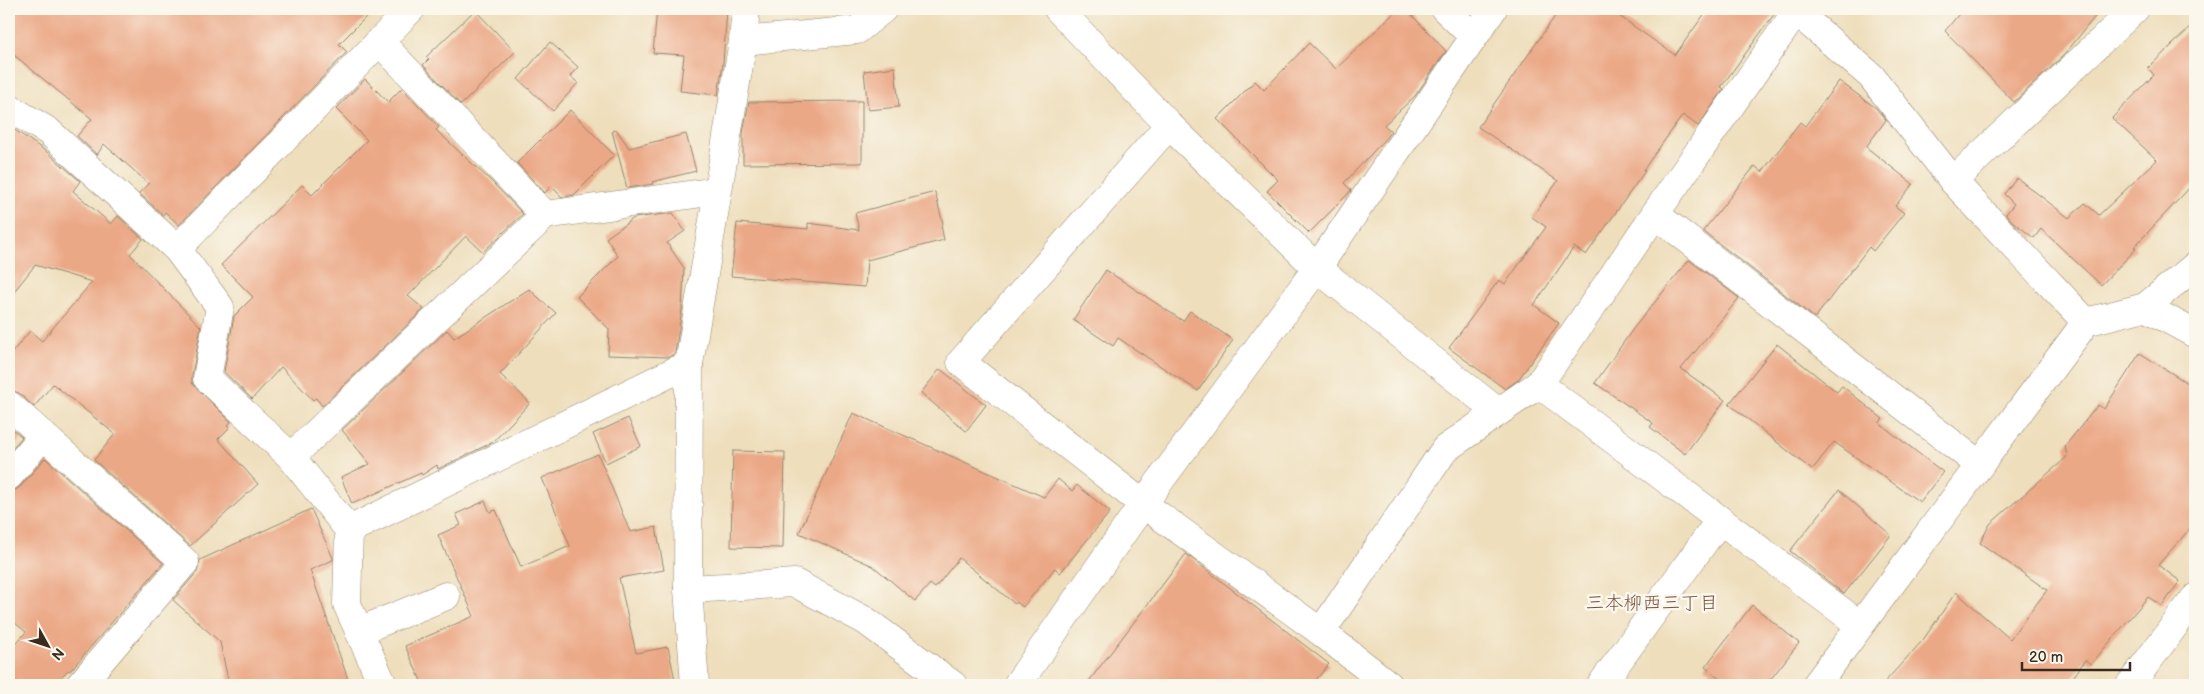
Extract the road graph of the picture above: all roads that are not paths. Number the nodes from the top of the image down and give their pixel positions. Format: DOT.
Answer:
graph roads {
  1 [pos="410,9"];
  2 [pos="746,9"];
  3 [pos="883,9"];
  4 [pos="1058,9"];
  5 [pos="1445,9"];
  6 [pos="1493,9"];
  7 [pos="2135,9"];
  8 [pos="1794,10"];
  9 [pos="1473,36"];
  10 [pos="379,41"];
  11 [pos="743,41"];
  12 [pos="9,108"];
  13 [pos="1169,125"];
  14 [pos="1953,181"];
  15 [pos="717,191"];
  16 [pos="1654,214"];
  17 [pos="545,215"];
  18 [pos="177,249"];
  19 [pos="2195,266"];
  20 [pos="1316,268"];
  21 [pos="2145,306"];
  22 [pos="2086,322"];
  23 [pos="2195,334"];
  24 [pos="689,364"];
  25 [pos="1539,384"];
  26 [pos="9,405"];
  27 [pos="1498,412"];
  28 [pos="44,436"];
  29 [pos="291,458"];
  30 [pos="1980,465"];
  31 [pos="9,476"];
  32 [pos="1144,504"];
  33 [pos="1720,520"];
  34 [pos="349,530"];
  35 [pos="688,589"];
  36 [pos="446,596"];
  37 [pos="2195,598"];
  38 [pos="1860,625"];
  39 [pos="359,631"];
  40 [pos="1321,632"];
  41 [pos="80,685"];
  42 [pos="383,685"];
  43 [pos="695,685"];
  44 [pos="953,685"];
  45 [pos="1017,685"];
  46 [pos="1390,685"];
  47 [pos="1601,685"];
  48 [pos="1816,685"];
  49 [pos="2130,685"];
  1 -- 10 [label="street"];
  2 -- 11 [label="street"];
  3 -- 11 [label="street"];
  4 -- 13 [label="street"];
  5 -- 9 [label="street"];
  6 -- 9 [label="street"];
  7 -- 14 [label="street"];
  8 -- 14 [label="street"];
  8 -- 16 [label="street"];
  9 -- 20 [label="street"];
  10 -- 17 [label="street"];
  10 -- 18 [label="street"];
  11 -- 15 [label="street"];
  12 -- 18 [label="street"];
  13 -- 20 [label="street"];
  13 -- 32 [label="street"];
  14 -- 22 [label="street"];
  15 -- 17 [label="street"];
  15 -- 24 [label="street"];
  16 -- 25 [label="street"];
  16 -- 30 [label="street"];
  17 -- 29 [label="street"];
  18 -- 29 [label="street"];
  19 -- 21 [label="street"];
  20 -- 27 [label="street"];
  20 -- 32 [label="street"];
  21 -- 22 [label="street"];
  21 -- 23 [label="street"];
  22 -- 30 [label="street"];
  24 -- 34 [label="street"];
  24 -- 35 [label="street"];
  25 -- 27 [label="street"];
  25 -- 33 [label="street"];
  26 -- 28 [label="street"];
  27 -- 40 [label="street"];
  28 -- 31 [label="street"];
  28 -- 41 [label="street"];
  29 -- 34 [label="street"];
  30 -- 38 [label="street"];
  32 -- 40 [label="street"];
  32 -- 45 [label="street"];
  33 -- 38 [label="street"];
  33 -- 47 [label="street"];
  34 -- 39 [label="street"];
  35 -- 43 [label="street"];
  35 -- 44 [label="street"];
  36 -- 39 [label="street"];
  37 -- 49 [label="street"];
  38 -- 48 [label="street"];
  39 -- 42 [label="street"];
  40 -- 46 [label="street"];
}
